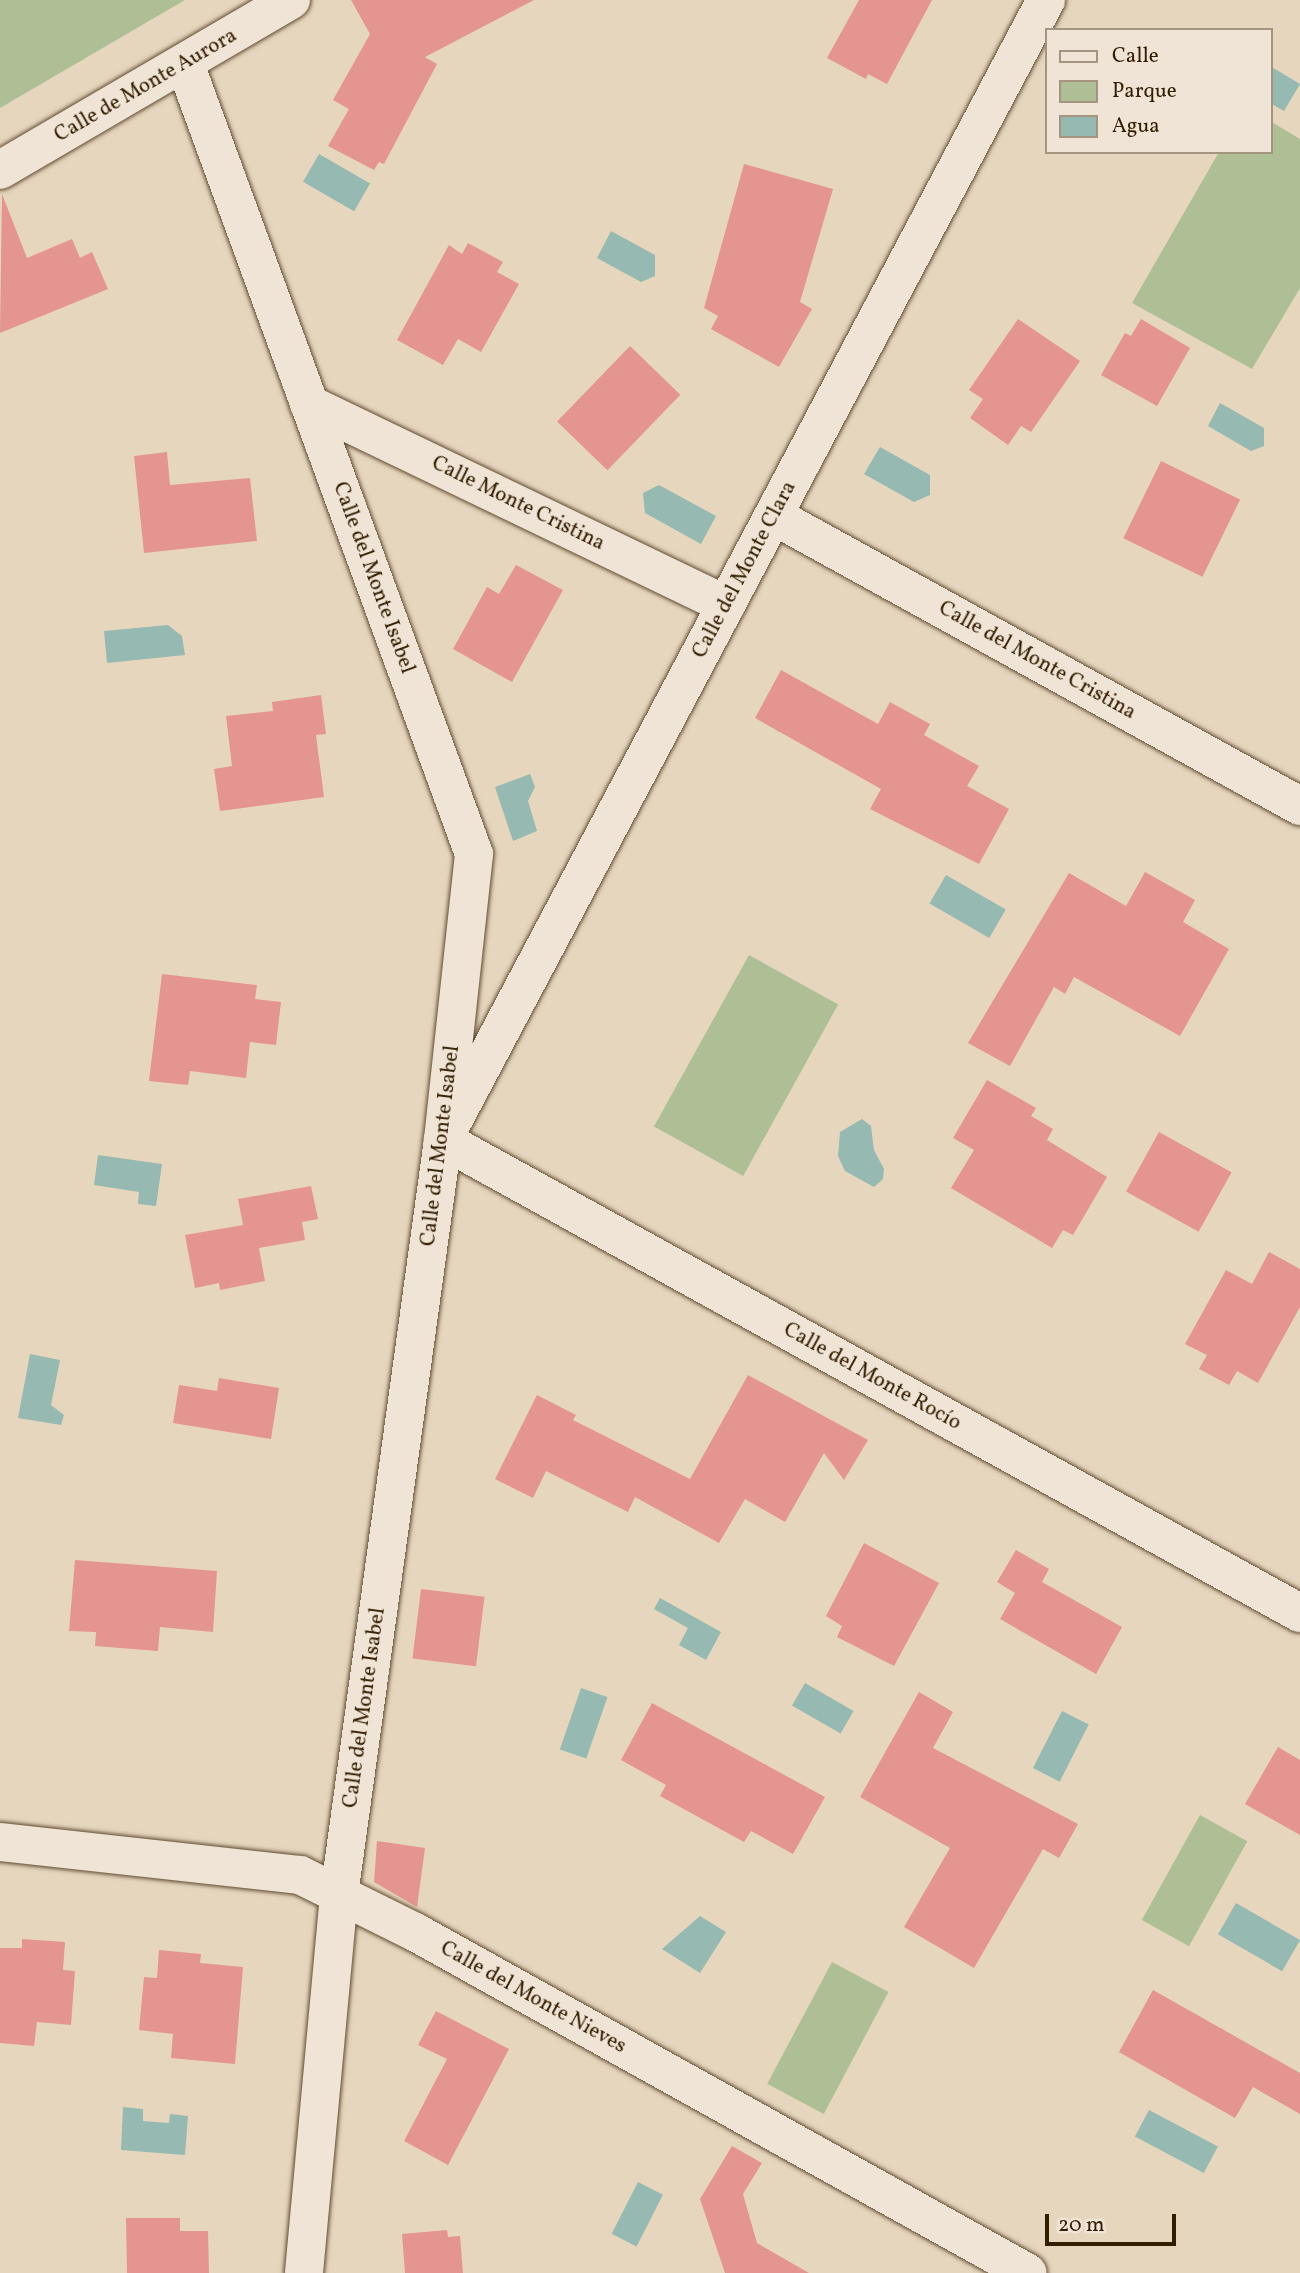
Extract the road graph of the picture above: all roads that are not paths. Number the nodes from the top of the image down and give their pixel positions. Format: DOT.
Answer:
graph roads {
  1 [pos="291,0"];
  2 [pos="1046,0"];
  3 [pos="185,64"];
  4 [pos="0,170"];
  5 [pos="309,404"];
  6 [pos="774,516"];
  7 [pos="726,605"];
  8 [pos="1300,806"];
  9 [pos="443,1140"];
  10 [pos="1300,1613"];
  11 [pos="0,1842"];
  12 [pos="339,1895"];
  13 [pos="304,2273"];
  14 [pos="1028,2273"];
  1 -- 3 [label="street, Calle de Monte Aurora"];
  2 -- 6 [label="street, Calle del Monte Clara"];
  3 -- 4 [label="street, Calle de Monte Aurora"];
  3 -- 5 [label="street, Calle del Monte Isabel"];
  5 -- 7 [label="street, Calle Monte Cristina"];
  5 -- 9 [label="street, Calle del Monte Isabel"];
  6 -- 7 [label="street, Calle del Monte Clara"];
  6 -- 8 [label="street, Calle del Monte Cristina"];
  7 -- 9 [label="street, Calle del Monte Clara"];
  9 -- 10 [label="street, Calle del Monte Rocío"];
  9 -- 12 [label="street, Calle del Monte Isabel"];
  11 -- 12 [label="street, Calle del Monte Nieves"];
  12 -- 13 [label="street, Calle del Monte Isabel"];
  12 -- 14 [label="street, Calle del Monte Nieves"];
}
